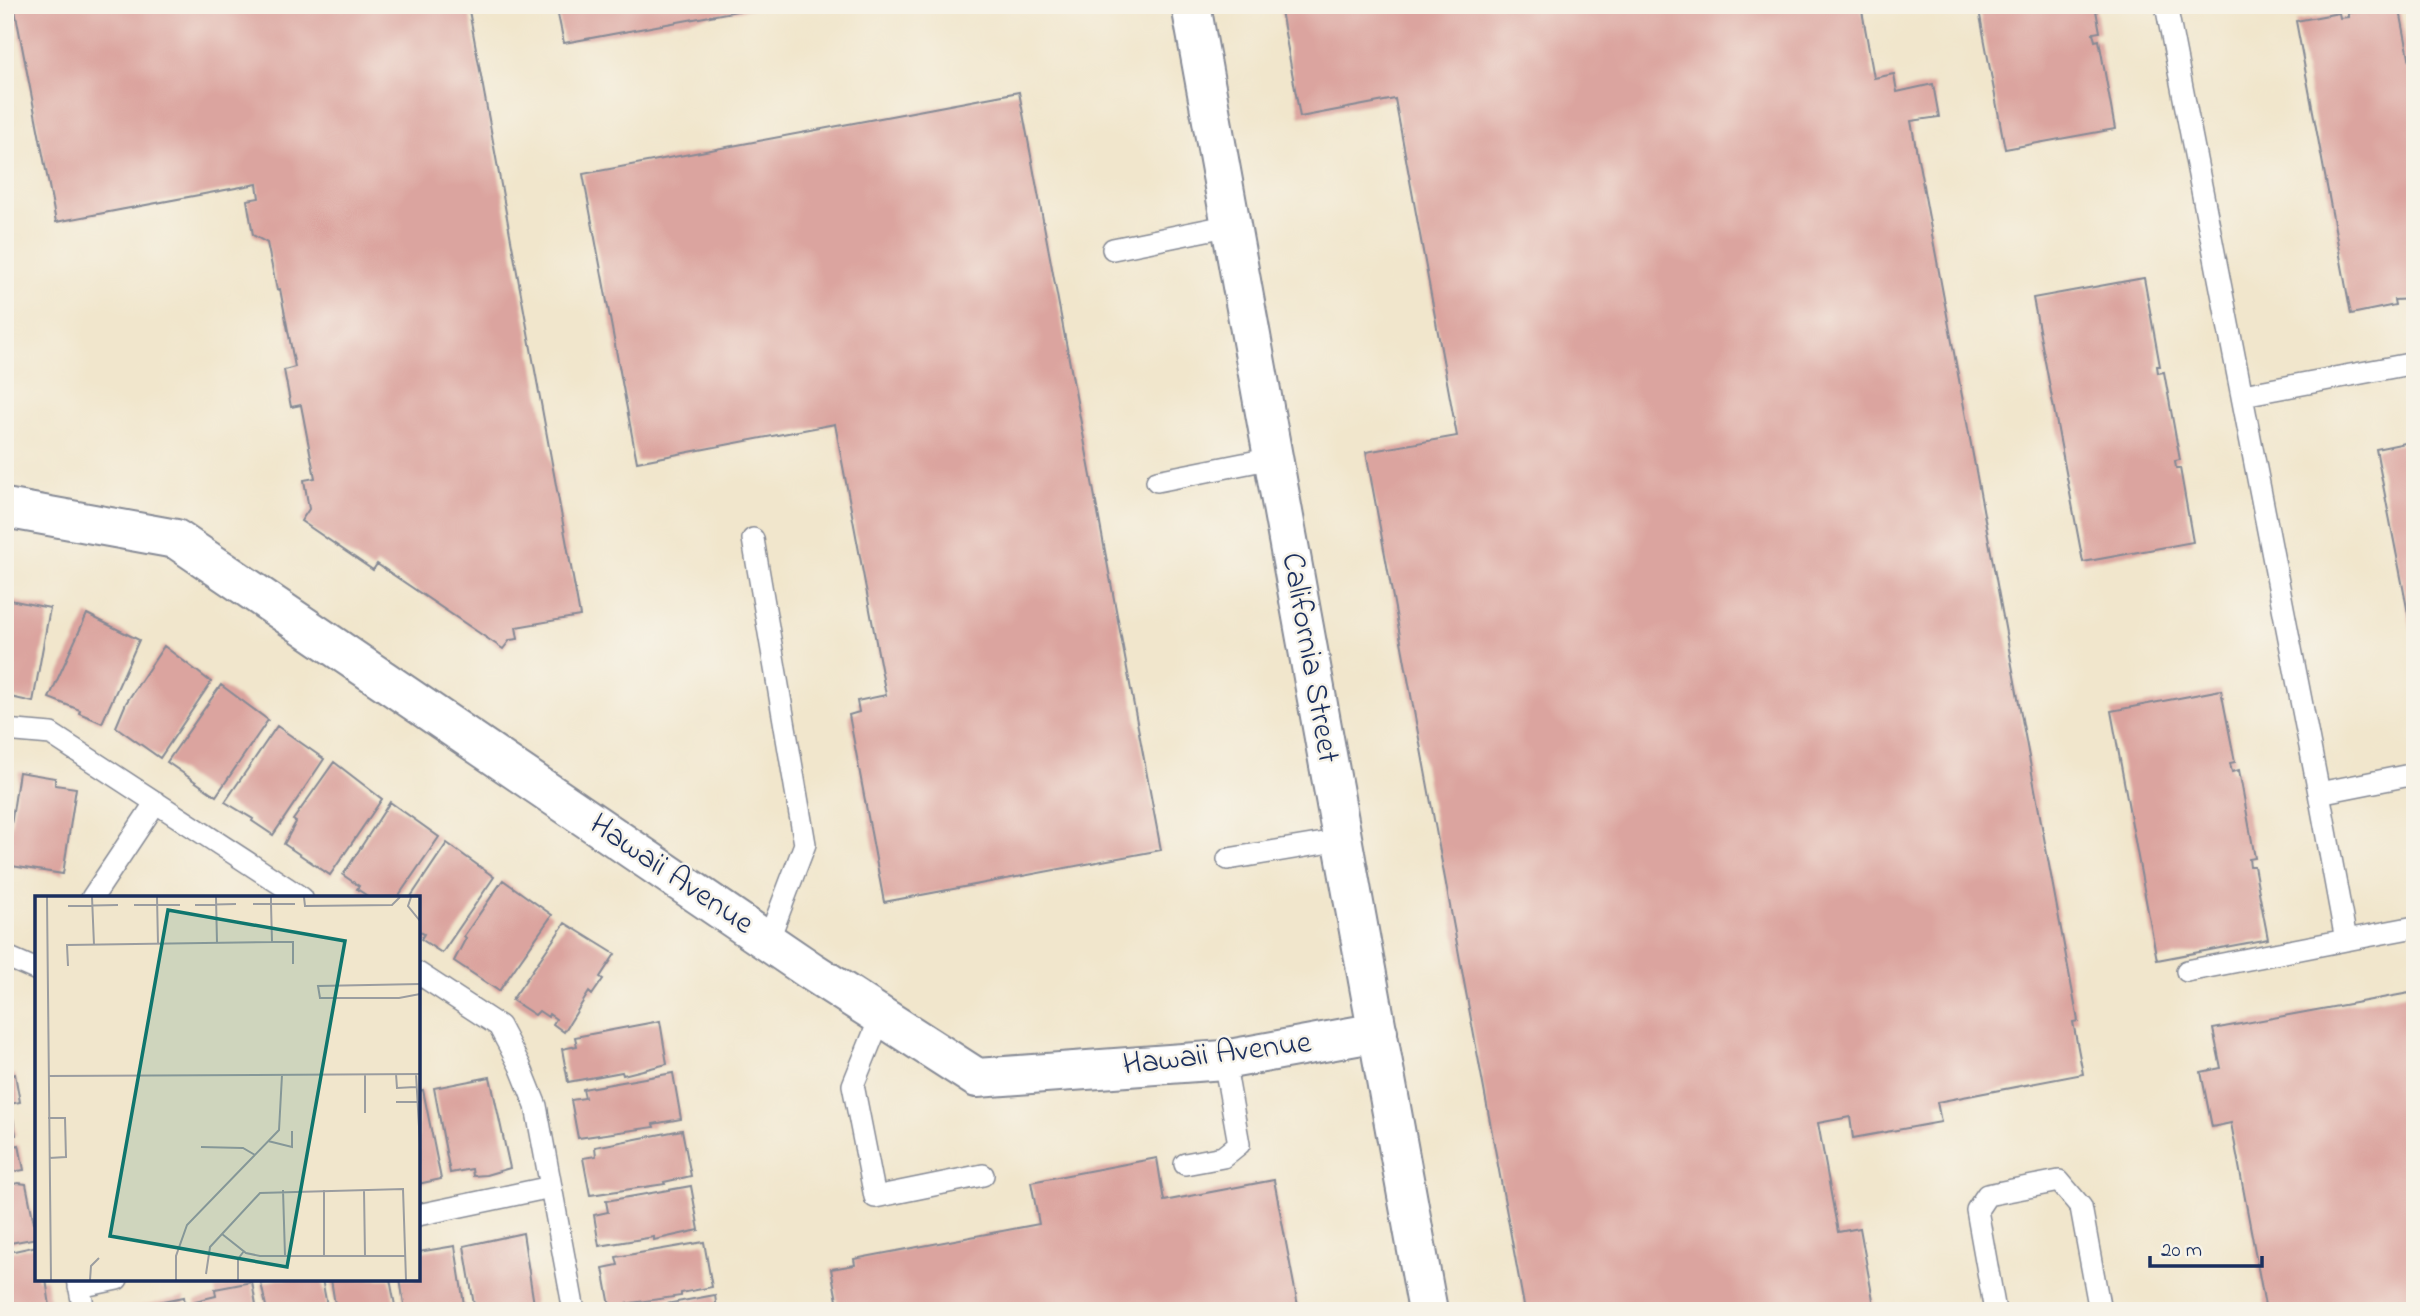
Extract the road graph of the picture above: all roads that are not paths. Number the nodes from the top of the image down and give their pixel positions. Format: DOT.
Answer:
graph roads {
  1 [pos="1191,5"];
  2 [pos="2166,5"];
  3 [pos="1231,225"];
  4 [pos="1113,249"];
  5 [pos="2415,363"];
  6 [pos="2243,395"];
  7 [pos="1273,458"];
  8 [pos="1157,481"];
  9 [pos="5,508"];
  10 [pos="753,539"];
  11 [pos="5,730"];
  12 [pos="2415,774"];
  13 [pos="2319,793"];
  14 [pos="156,802"];
  15 [pos="1342,840"];
  16 [pos="1228,859"];
  17 [pos="93,896"];
  18 [pos="299,896"];
  19 [pos="2415,927"];
  20 [pos="2346,940"];
  21 [pos="768,941"];
  22 [pos="5,956"];
  23 [pos="35,969"];
  24 [pos="2187,971"];
  25 [pos="420,974"];
  26 [pos="881,1017"];
  27 [pos="1377,1032"];
  28 [pos="1224,1060"];
  29 [pos="1185,1164"];
  30 [pos="983,1175"];
  31 [pos="551,1187"];
  32 [pos="420,1215"];
  33 [pos="98,1281"];
  34 [pos="79,1283"];
  35 [pos="84,1311"];
  36 [pos="574,1311"];
  37 [pos="1428,1311"];
  38 [pos="1995,1311"];
  39 [pos="2100,1311"];
  1 -- 3 [label="street, California Street"];
  2 -- 6 [label="lane"];
  3 -- 4 [label="lane"];
  3 -- 7 [label="street, California Street"];
  5 -- 6 [label="lane"];
  6 -- 13 [label="lane"];
  7 -- 8 [label="lane"];
  7 -- 15 [label="street, California Street"];
  9 -- 21 [label="street, Hawaii Avenue"];
  10 -- 21 [label="lane"];
  11 -- 14 [label="lane"];
  12 -- 13 [label="lane"];
  13 -- 20 [label="lane"];
  14 -- 17 [label="lane"];
  14 -- 18 [label="lane"];
  15 -- 16 [label="lane"];
  15 -- 27 [label="street, California Street"];
  19 -- 20 [label="lane"];
  20 -- 24 [label="lane"];
  21 -- 26 [label="street, Hawaii Avenue"];
  22 -- 23 [label="lane"];
  25 -- 31 [label="lane"];
  26 -- 28 [label="street, Hawaii Avenue"];
  26 -- 30 [label="lane"];
  27 -- 28 [label="street, Hawaii Avenue"];
  27 -- 37 [label="street, California Street"];
  28 -- 29 [label="lane"];
  31 -- 32 [label="lane"];
  31 -- 36 [label="lane"];
  33 -- 34 [label="lane"];
  34 -- 35 [label="lane"];
  38 -- 39 [label="lane"];
}
